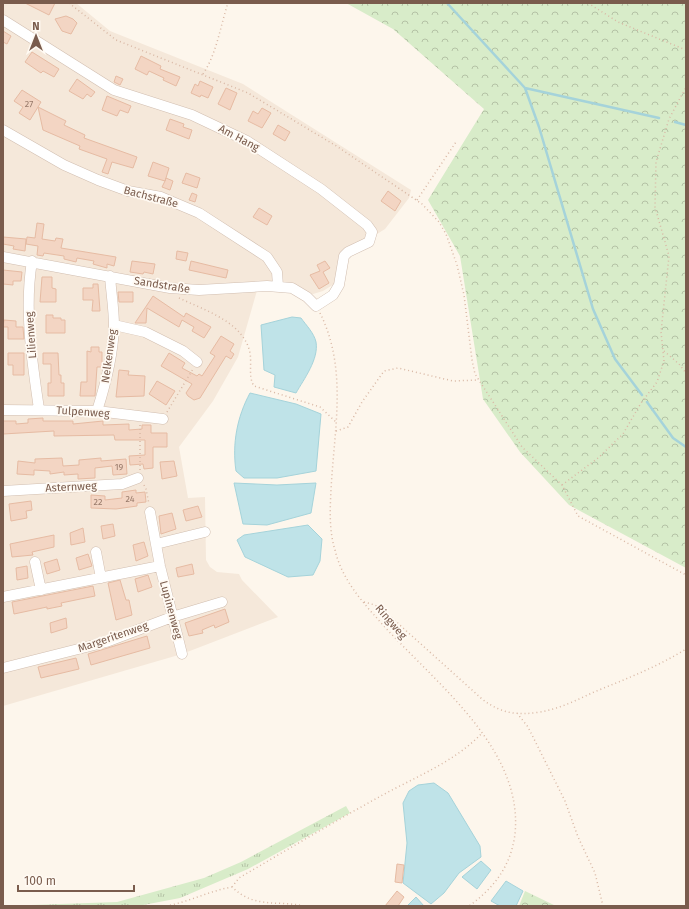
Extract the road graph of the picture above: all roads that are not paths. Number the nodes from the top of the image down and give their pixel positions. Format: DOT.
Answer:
graph roads {
  1 [pos="3,20"];
  2 [pos="3,130"];
  3 [pos="3,257"];
  4 [pos="32,261"];
  5 [pos="110,276"];
  6 [pos="278,286"];
  7 [pos="316,306"];
  8 [pos="114,325"];
  9 [pos="197,362"];
  10 [pos="3,410"];
  11 [pos="40,410"];
  12 [pos="97,411"];
  13 [pos="163,419"];
  14 [pos="138,478"];
  15 [pos="3,491"];
  16 [pos="150,512"];
  17 [pos="205,532"];
  18 [pos="156,544"];
  19 [pos="96,552"];
  20 [pos="35,562"];
  21 [pos="160,566"];
  22 [pos="101,578"];
  23 [pos="41,590"];
  24 [pos="3,598"];
  25 [pos="222,602"];
  26 [pos="172,617"];
  27 [pos="182,654"];
  28 [pos="3,668"];
  1 -- 7 [label="street, Am Hang"];
  2 -- 6 [label="street, Bachstraße"];
  3 -- 4 [label="street, Sandstraße"];
  4 -- 5 [label="street, Sandstraße"];
  4 -- 11 [label="street, Lilienweg"];
  5 -- 6 [label="street, Sandstraße"];
  5 -- 8 [label="street, Nelkenweg"];
  6 -- 7 [label="street, Sandstraße"];
  8 -- 9 [label="street"];
  8 -- 12 [label="street, Nelkenweg"];
  10 -- 11 [label="street, Tulpenweg"];
  11 -- 12 [label="street, Tulpenweg"];
  12 -- 13 [label="street, Tulpenweg"];
  14 -- 15 [label="street, Asternweg"];
  16 -- 18 [label="street, Lupinenweg"];
  17 -- 18 [label="street"];
  18 -- 21 [label="street, Lupinenweg"];
  19 -- 22 [label="street"];
  20 -- 23 [label="street"];
  21 -- 22 [label="street, Lupinenweg"];
  21 -- 26 [label="street, Lupinenweg"];
  22 -- 23 [label="street, Lupinenweg"];
  23 -- 24 [label="street, Lupinenweg"];
  25 -- 26 [label="street, Margeritenweg"];
  26 -- 27 [label="street, Lupinenweg"];
  26 -- 28 [label="street, Margeritenweg"];
}
